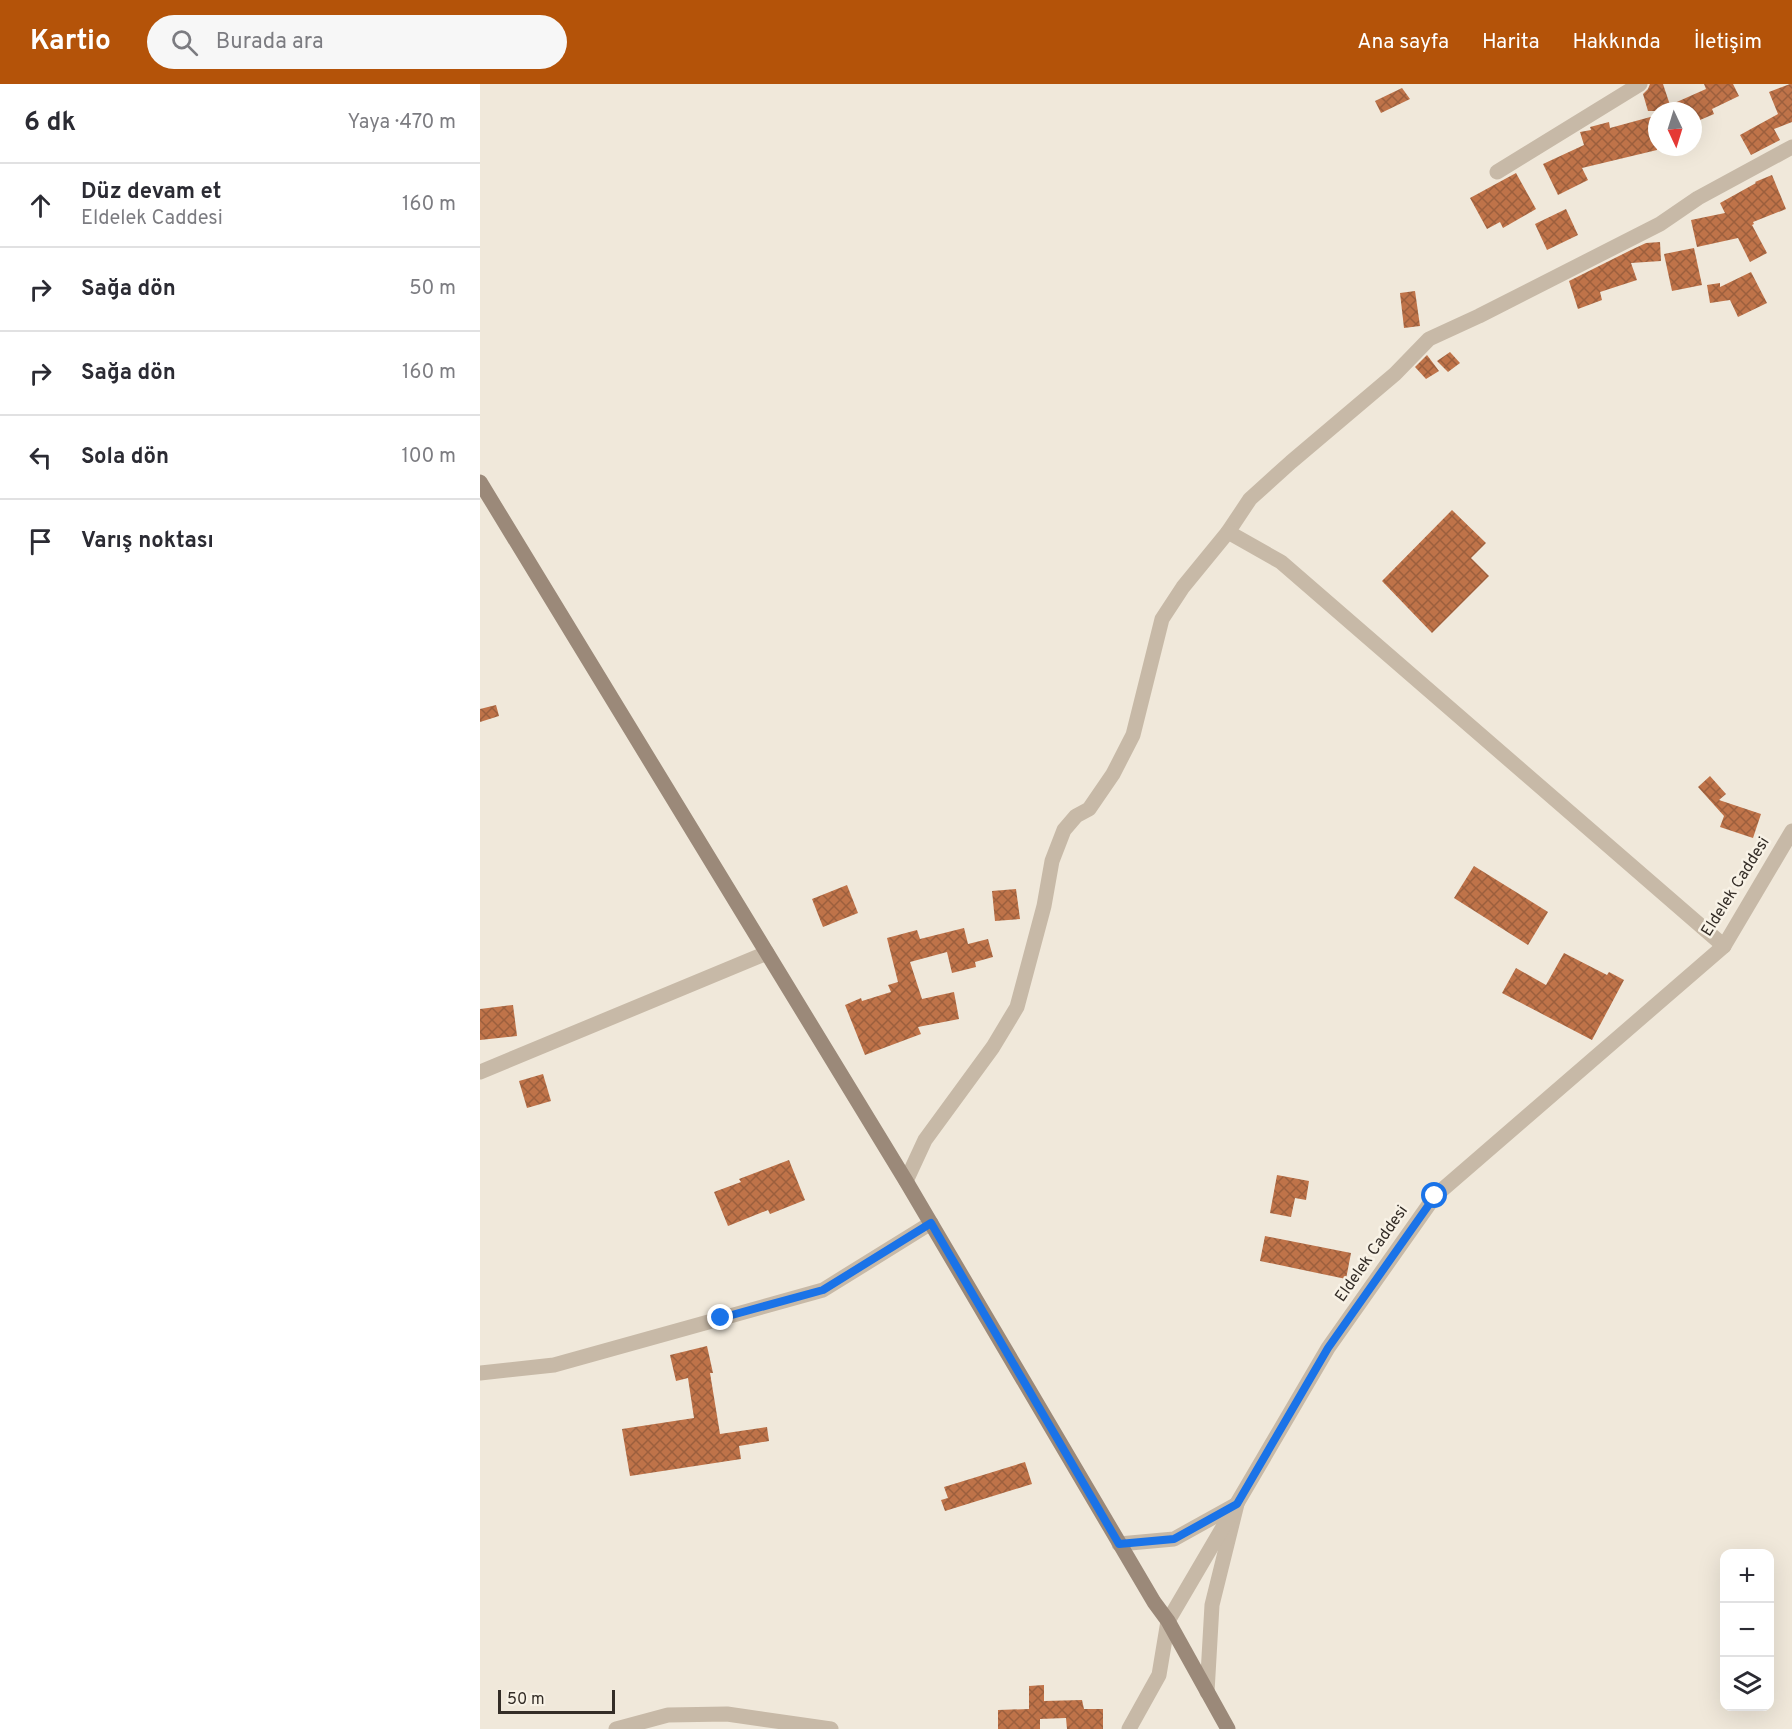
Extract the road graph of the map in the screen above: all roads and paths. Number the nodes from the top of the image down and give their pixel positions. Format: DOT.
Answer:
graph roads {
  1 [pos="1640,84"];
  2 [pos="1792,147"];
  3 [pos="1497,172"];
  4 [pos="480,482"];
  5 [pos="1228,532"];
  6 [pos="1792,831"];
  7 [pos="1724,946"];
  8 [pos="767,953"];
  9 [pos="480,1072"];
  10 [pos="906,1182"];
  11 [pos="931,1223"];
  12 [pos="480,1373"];
  13 [pos="1237,1504"];
  14 [pos="1119,1544"];
  15 [pos="1168,1622"];
  16 [pos="1208,1692"];
  17 [pos="616,1729"];
  18 [pos="831,1729"];
  19 [pos="1129,1729"];
  20 [pos="1228,1729"];
  1 -- 3 [label="street"];
  2 -- 5 [label="street"];
  4 -- 8 [label="main road"];
  5 -- 7 [label="street"];
  5 -- 10 [label="street"];
  6 -- 7 [label="street, Eldelek Caddesi"];
  7 -- 13 [label="street, Eldelek Caddesi"];
  8 -- 9 [label="street"];
  8 -- 10 [label="main road"];
  10 -- 11 [label="main road"];
  11 -- 12 [label="street"];
  11 -- 14 [label="main road"];
  13 -- 14 [label="street"];
  13 -- 15 [label="street, Eldelek Caddesi"];
  13 -- 16 [label="street"];
  14 -- 15 [label="main road"];
  15 -- 16 [label="main road"];
  15 -- 19 [label="street"];
  16 -- 20 [label="main road"];
  17 -- 18 [label="street"];
}
